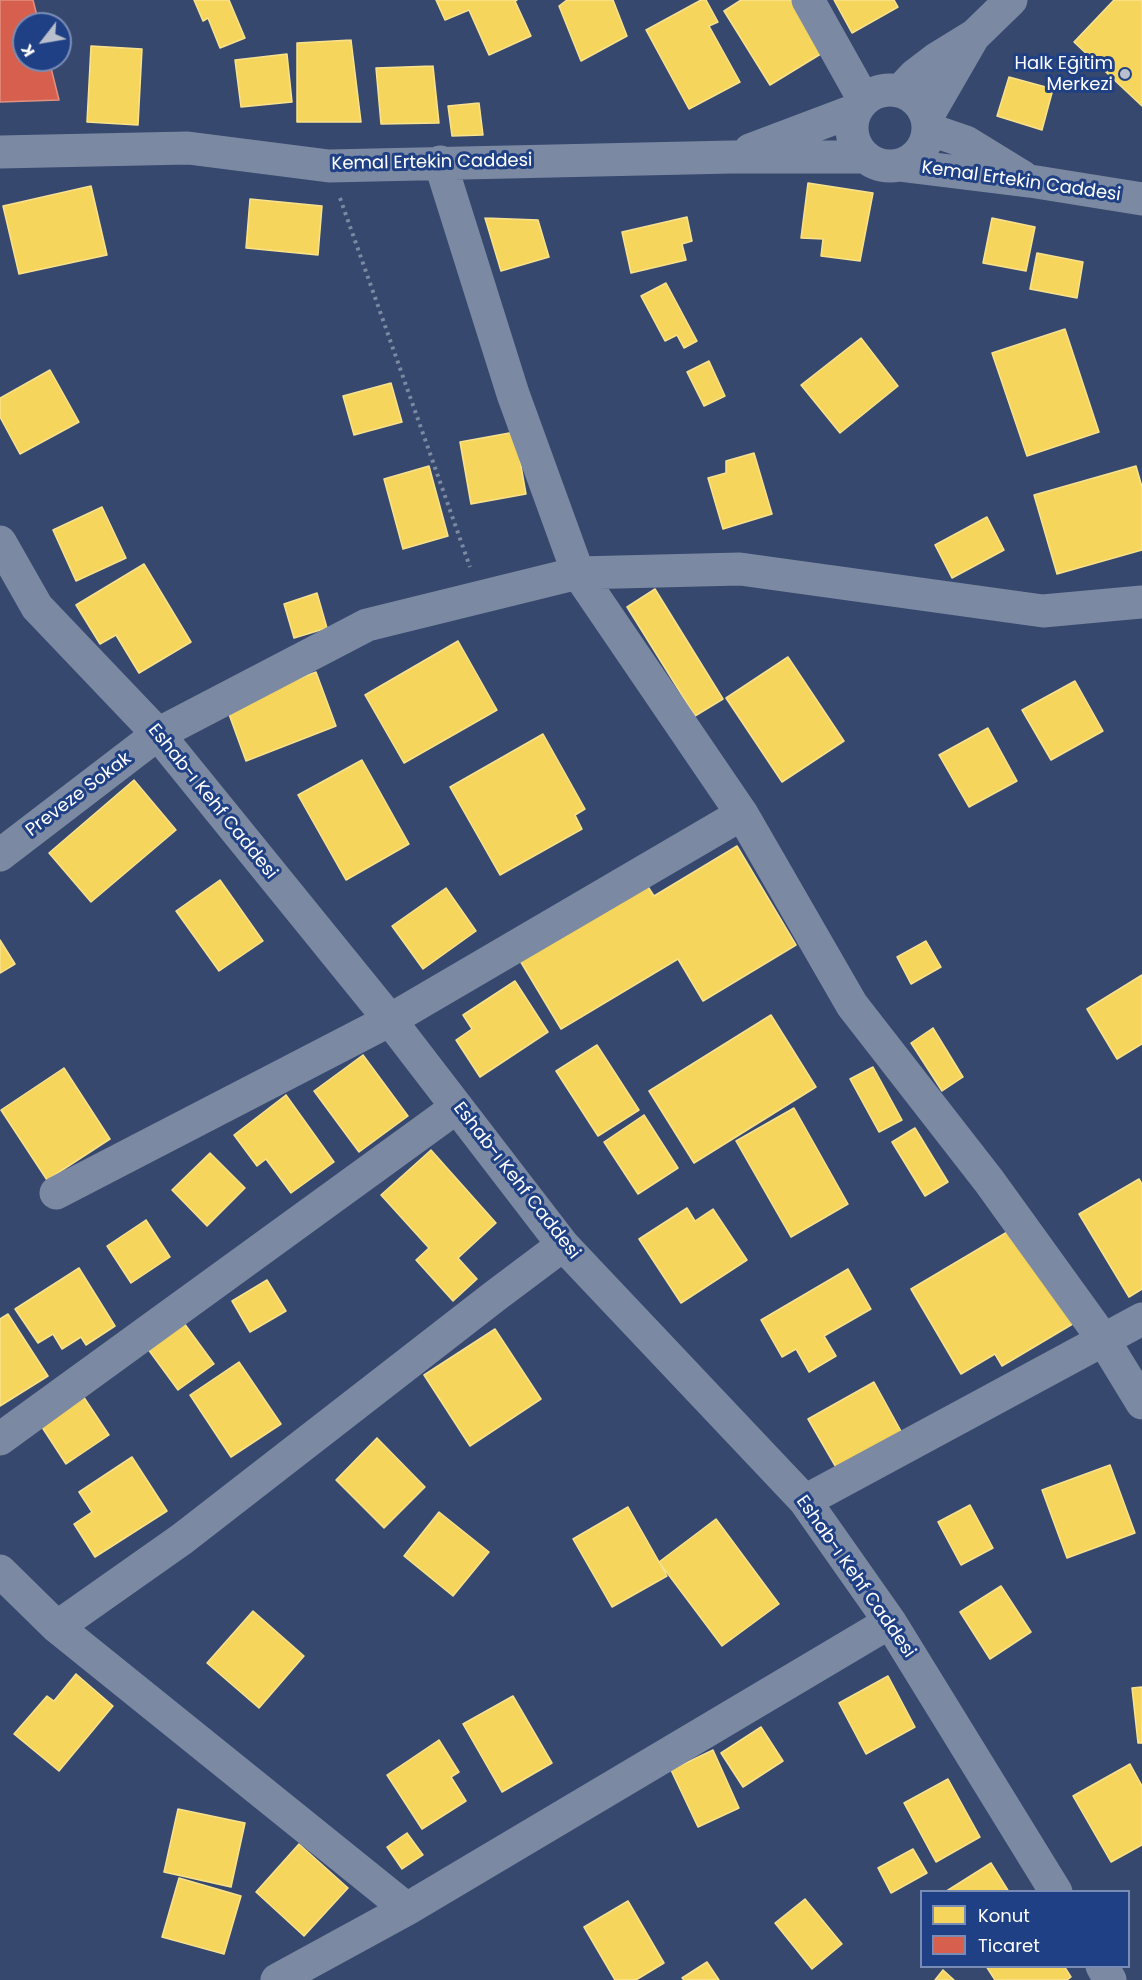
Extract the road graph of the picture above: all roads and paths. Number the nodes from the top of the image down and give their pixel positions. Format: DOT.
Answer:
graph roads {
  1 [pos="808,0"];
  2 [pos="1011,0"];
  3 [pos="975,35"];
  4 [pos="900,91"];
  5 [pos="860,105"];
  6 [pos="928,123"];
  7 [pos="0,152"];
  8 [pos="732,157"];
  9 [pos="865,157"];
  10 [pos="440,162"];
  11 [pos="900,165"];
  12 [pos="328,166"];
  13 [pos="1030,181"];
  14 [pos="1142,199"];
  15 [pos="0,542"];
  16 [pos="578,573"];
  17 [pos="481,597"];
  18 [pos="1142,602"];
  19 [pos="158,734"];
  20 [pos="742,814"];
  21 [pos="0,855"];
  22 [pos="390,1020"];
  23 [pos="457,1107"];
  24 [pos="56,1193"];
  25 [pos="563,1245"];
  26 [pos="1142,1319"];
  27 [pos="1103,1340"];
  28 [pos="1142,1402"];
  29 [pos="0,1439"];
  30 [pos="805,1501"];
  31 [pos="0,1570"];
  32 [pos="890,1622"];
  33 [pos="57,1627"];
  34 [pos="1055,1890"];
  35 [pos="407,1909"];
  36 [pos="277,1980"];
  1 -- 5 [label="street"];
  2 -- 3 [label="street"];
  3 -- 4 [label="street"];
  3 -- 6 [label="street"];
  4 -- 5 [label="street"];
  4 -- 6 [label="street"];
  5 -- 8 [label="street"];
  5 -- 9 [label="street"];
  6 -- 11 [label="street"];
  6 -- 13 [label="street"];
  7 -- 12 [label="street, Kemal Ertekin Caddesi"];
  8 -- 9 [label="street, Kemal Ertekin Caddesi"];
  8 -- 10 [label="street, Kemal Ertekin Caddesi"];
  9 -- 11 [label="street"];
  10 -- 12 [label="street, Kemal Ertekin Caddesi"];
  10 -- 16 [label="street"];
  11 -- 13 [label="street, Kemal Ertekin Caddesi"];
  12 -- 17 [label="path"];
  13 -- 14 [label="street, Kemal Ertekin Caddesi"];
  15 -- 19 [label="street, Eshab-ı Kehf Caddesi"];
  16 -- 17 [label="street, Preveze Sokak"];
  16 -- 18 [label="street, Preveze Sokak"];
  16 -- 20 [label="street"];
  17 -- 19 [label="street, Preveze Sokak"];
  19 -- 21 [label="street, Preveze Sokak"];
  19 -- 22 [label="street, Eshab-ı Kehf Caddesi"];
  20 -- 22 [label="street"];
  20 -- 27 [label="street"];
  22 -- 23 [label="street, Eshab-ı Kehf Caddesi"];
  22 -- 24 [label="street"];
  23 -- 25 [label="street, Eshab-ı Kehf Caddesi"];
  23 -- 29 [label="street"];
  25 -- 30 [label="street, Eshab-ı Kehf Caddesi"];
  25 -- 33 [label="street"];
  26 -- 27 [label="street"];
  27 -- 28 [label="street"];
  27 -- 30 [label="street"];
  30 -- 32 [label="street, Eshab-ı Kehf Caddesi"];
  31 -- 33 [label="street"];
  32 -- 34 [label="street, Eshab-ı Kehf Caddesi"];
  32 -- 35 [label="street"];
  33 -- 35 [label="street"];
  35 -- 36 [label="street"];
}
